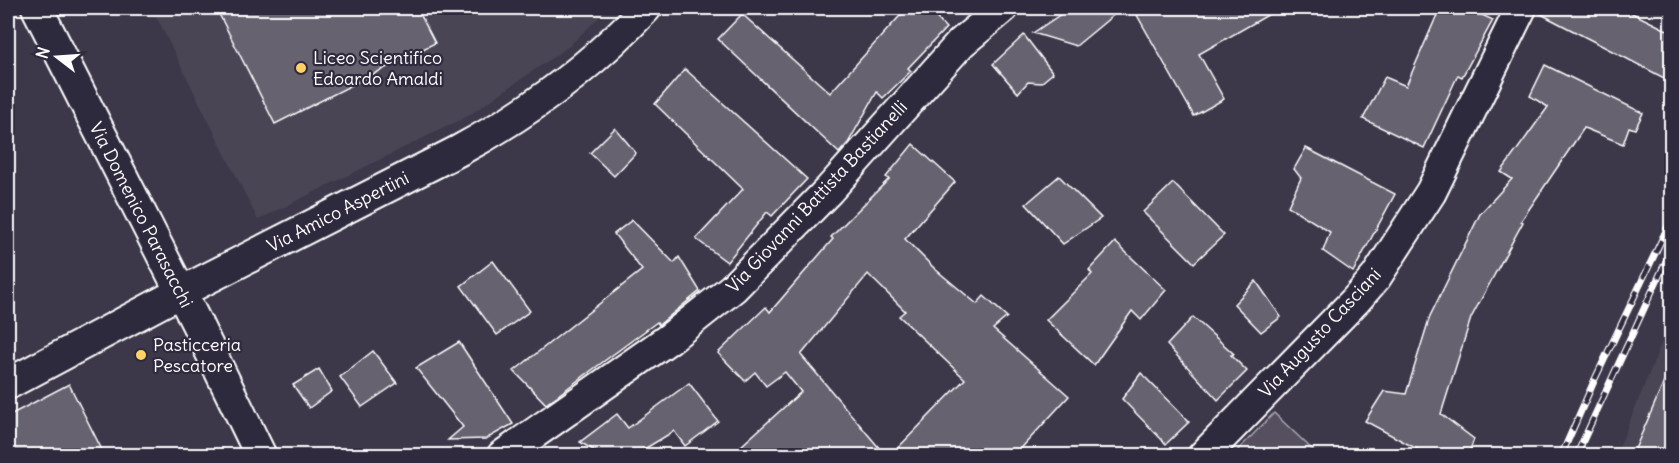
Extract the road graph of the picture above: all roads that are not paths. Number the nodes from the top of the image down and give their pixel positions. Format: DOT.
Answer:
graph roads {
  1 [pos="37,8"];
  2 [pos="646,8"];
  3 [pos="1003,8"];
  4 [pos="1521,8"];
  5 [pos="180,292"];
  6 [pos="8,384"];
  7 [pos="261,456"];
  8 [pos="502,456"];
  9 [pos="1203,456"];
  1 -- 5 [label="street, Via Domenico Parasacchi"];
  2 -- 5 [label="street, Via Amico Aspertini"];
  3 -- 8 [label="street, Via Giovanni Battista Bastianelli"];
  4 -- 9 [label="street, Via Augusto Casciani"];
  5 -- 6 [label="street, Via Amico Aspertini"];
  5 -- 7 [label="street, Via Domenico Parasacchi"];
}
